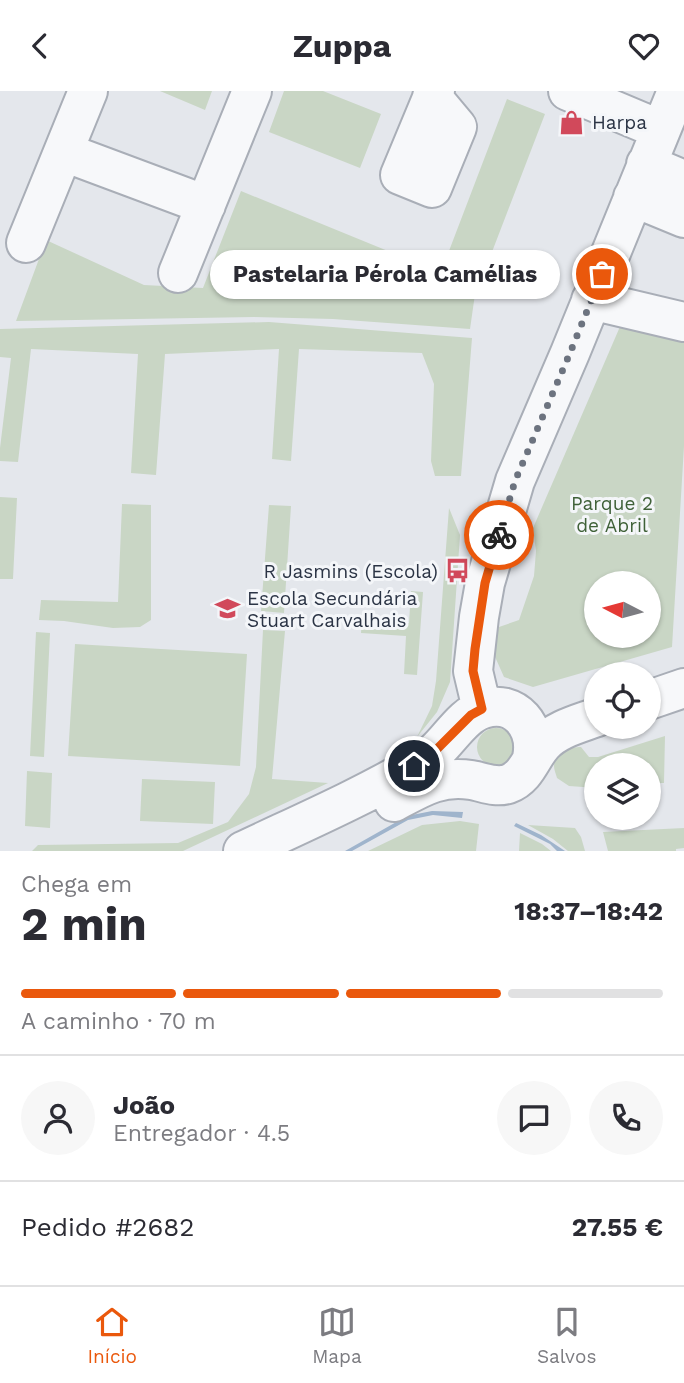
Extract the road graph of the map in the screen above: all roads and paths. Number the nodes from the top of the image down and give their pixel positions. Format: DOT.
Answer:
graph roads {
  1 [pos="88,91"];
  2 [pos="252,91"];
  3 [pos="568,91"];
  4 [pos="663,130"];
  5 [pos="64,152"];
  6 [pos="684,180"];
  7 [pos="206,205"];
  8 [pos="684,218"];
  9 [pos="26,243"];
  10 [pos="178,274"];
  11 [pos="591,300"];
  12 [pos="684,323"];
  13 [pos="684,666"];
  14 [pos="661,673"];
  15 [pos="684,688"];
  16 [pos="584,696"];
  17 [pos="661,696"];
  18 [pos="486,714"];
  19 [pos="584,722"];
  20 [pos="532,758"];
  21 [pos="474,780"];
  22 [pos="243,851"];
  23 [pos="303,851"];
  1 -- 5 [label="street"];
  2 -- 7 [label="street"];
  3 -- 4 [label="street"];
  4 -- 6 [label="street"];
  4 -- 8 [label="street"];
  4 -- 11 [label="street"];
  5 -- 7 [label="street"];
  5 -- 9 [label="street"];
  7 -- 10 [label="street"];
  11 -- 12 [label="street"];
  11 -- 18 [label="street"];
  13 -- 14 [label="street"];
  15 -- 17 [label="street"];
  16 -- 18 [label="street"];
  18 -- 20 [label="street"];
  18 -- 21 [label="street"];
  18 -- 22 [label="street"];
  19 -- 20 [label="street"];
  20 -- 21 [label="street"];
  21 -- 23 [label="street"];
}
